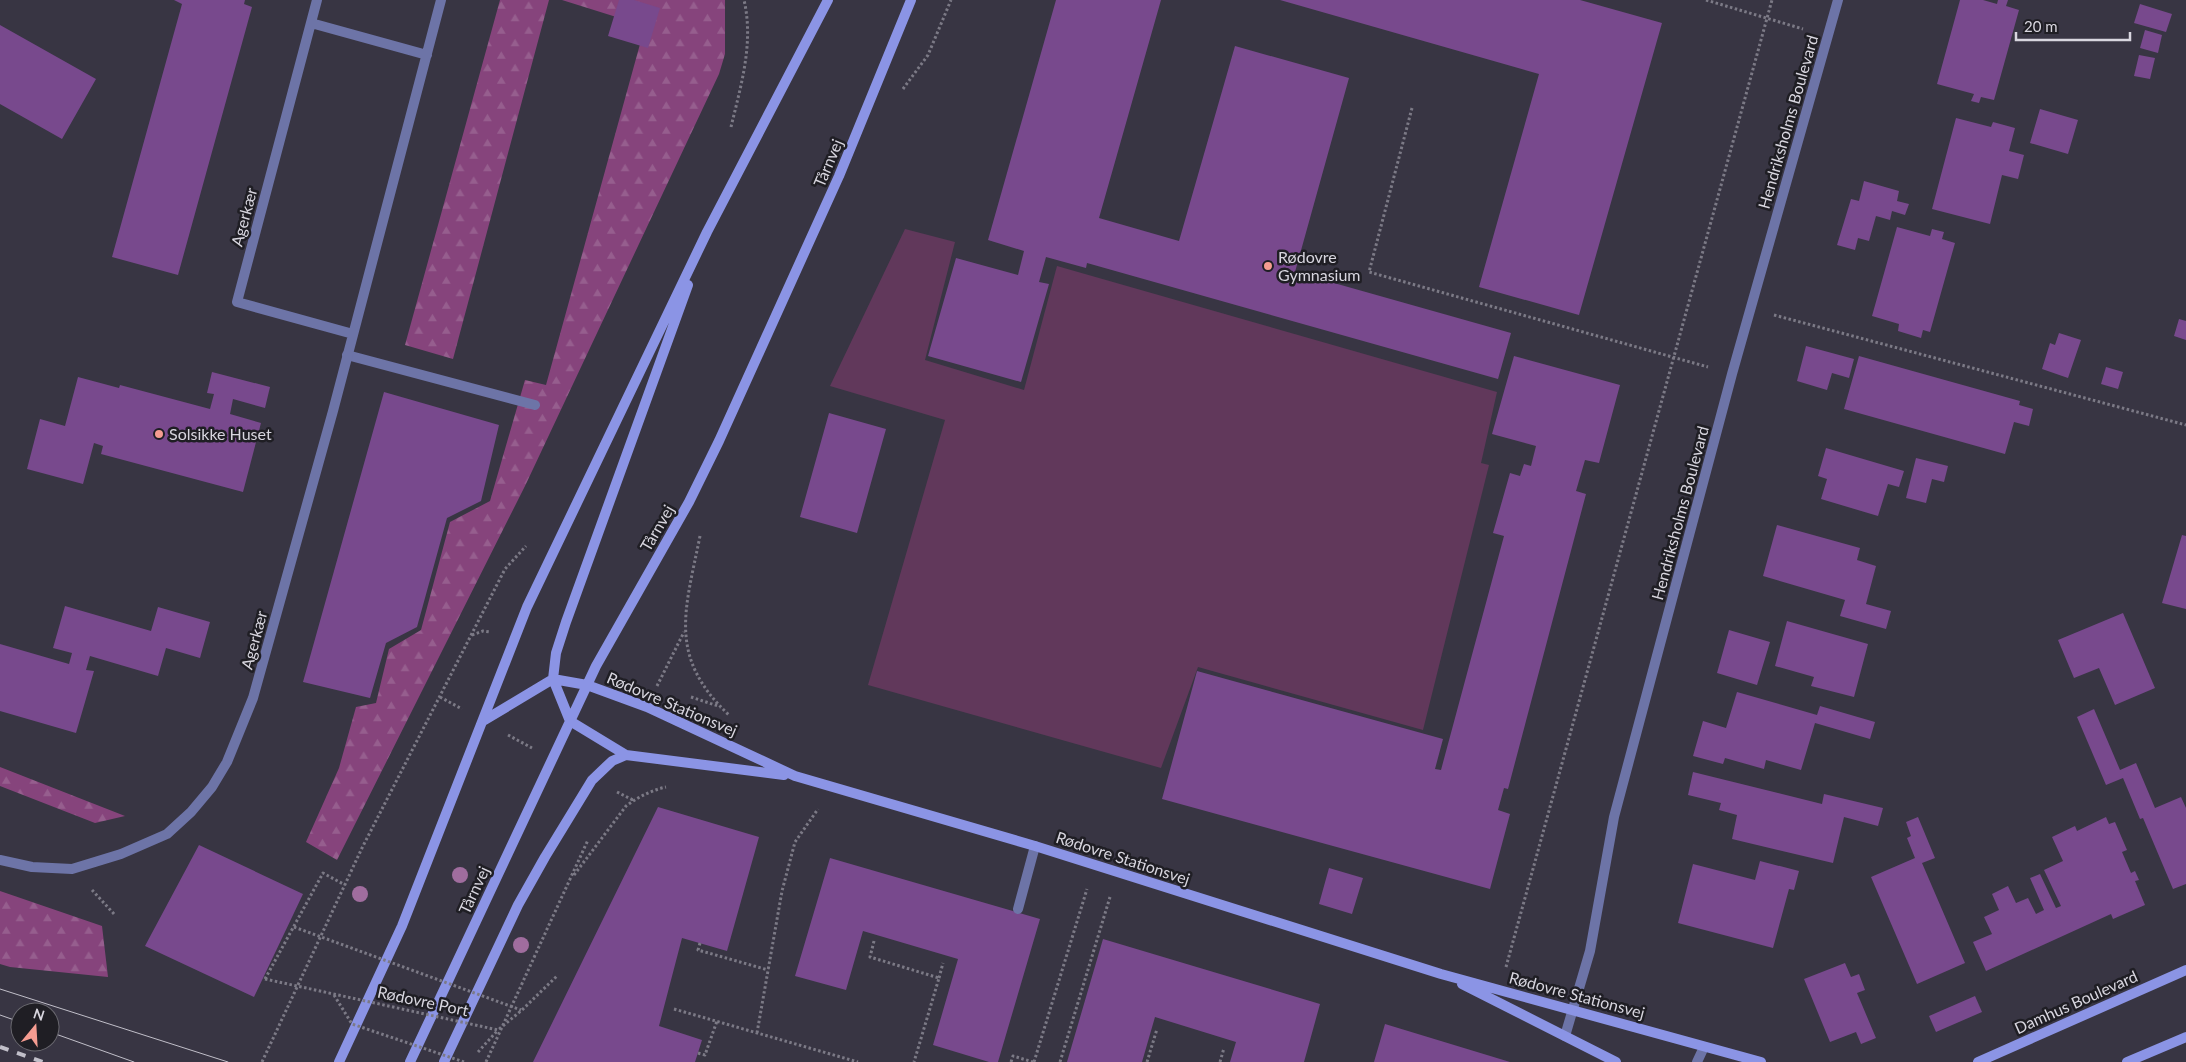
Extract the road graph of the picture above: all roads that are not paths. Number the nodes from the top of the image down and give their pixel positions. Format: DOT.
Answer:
graph roads {
  1 [pos="317,0"];
  2 [pos="441,0"];
  3 [pos="828,0"];
  4 [pos="911,0"];
  5 [pos="1838,0"];
  6 [pos="311,23"];
  7 [pos="427,55"];
  8 [pos="707,232"];
  9 [pos="353,334"];
  10 [pos="347,355"];
  11 [pos="535,405"];
  12 [pos="553,679"];
  13 [pos="587,684"];
  14 [pos="483,721"];
  15 [pos="570,721"];
  16 [pos="626,755"];
  17 [pos="795,776"];
  18 [pos="1035,846"];
  19 [pos="0,860"];
  20 [pos="1018,909"];
  21 [pos="2186,970"];
  22 [pos="1441,974"];
  23 [pos="1573,1009"];
  24 [pos="1565,1036"];
  25 [pos="2186,1037"];
  26 [pos="1704,1047"];
  27 [pos="339,1062"];
  28 [pos="410,1062"];
  29 [pos="444,1062"];
  30 [pos="1616,1062"];
  31 [pos="1697,1062"];
  32 [pos="1761,1062"];
  33 [pos="1978,1062"];
  34 [pos="2127,1062"];
  1 -- 6 [label="street, Agerkær"];
  2 -- 7 [label="street, Agerkær"];
  3 -- 8 [label="street"];
  4 -- 13 [label="street, Tårnvej"];
  5 -- 23 [label="street, Hendriksholms Boulevard"];
  6 -- 7 [label="street"];
  6 -- 9 [label="street, Agerkær"];
  7 -- 9 [label="street, Agerkær"];
  8 -- 12 [label="street"];
  8 -- 14 [label="street"];
  9 -- 10 [label="street, Agerkær"];
  10 -- 11 [label="street"];
  10 -- 19 [label="street, Agerkær"];
  12 -- 13 [label="street, Rødovre Stationsvej"];
  12 -- 14 [label="street"];
  12 -- 15 [label="street"];
  13 -- 15 [label="street, Tårnvej"];
  13 -- 17 [label="street, Rødovre Stationsvej"];
  14 -- 27 [label="street"];
  15 -- 16 [label="street"];
  15 -- 28 [label="street, Tårnvej"];
  16 -- 17 [label="street, Rødovre Stationsvej"];
  16 -- 29 [label="street"];
  17 -- 18 [label="street, Rødovre Stationsvej"];
  18 -- 20 [label="street"];
  18 -- 22 [label="street, Rødovre Stationsvej"];
  21 -- 33 [label="street, Damhus Boulevard"];
  22 -- 23 [label="street, Rødovre Stationsvej"];
  22 -- 24 [label="street, Rødovre Stationsvej"];
  23 -- 24 [label="street, Hendriksholms Boulevard"];
  23 -- 26 [label="street, Rødovre Stationsvej"];
  24 -- 30 [label="street, Rødovre Stationsvej"];
  25 -- 34 [label="street"];
  26 -- 31 [label="street"];
  26 -- 32 [label="street, Rødovre Stationsvej"];
}
